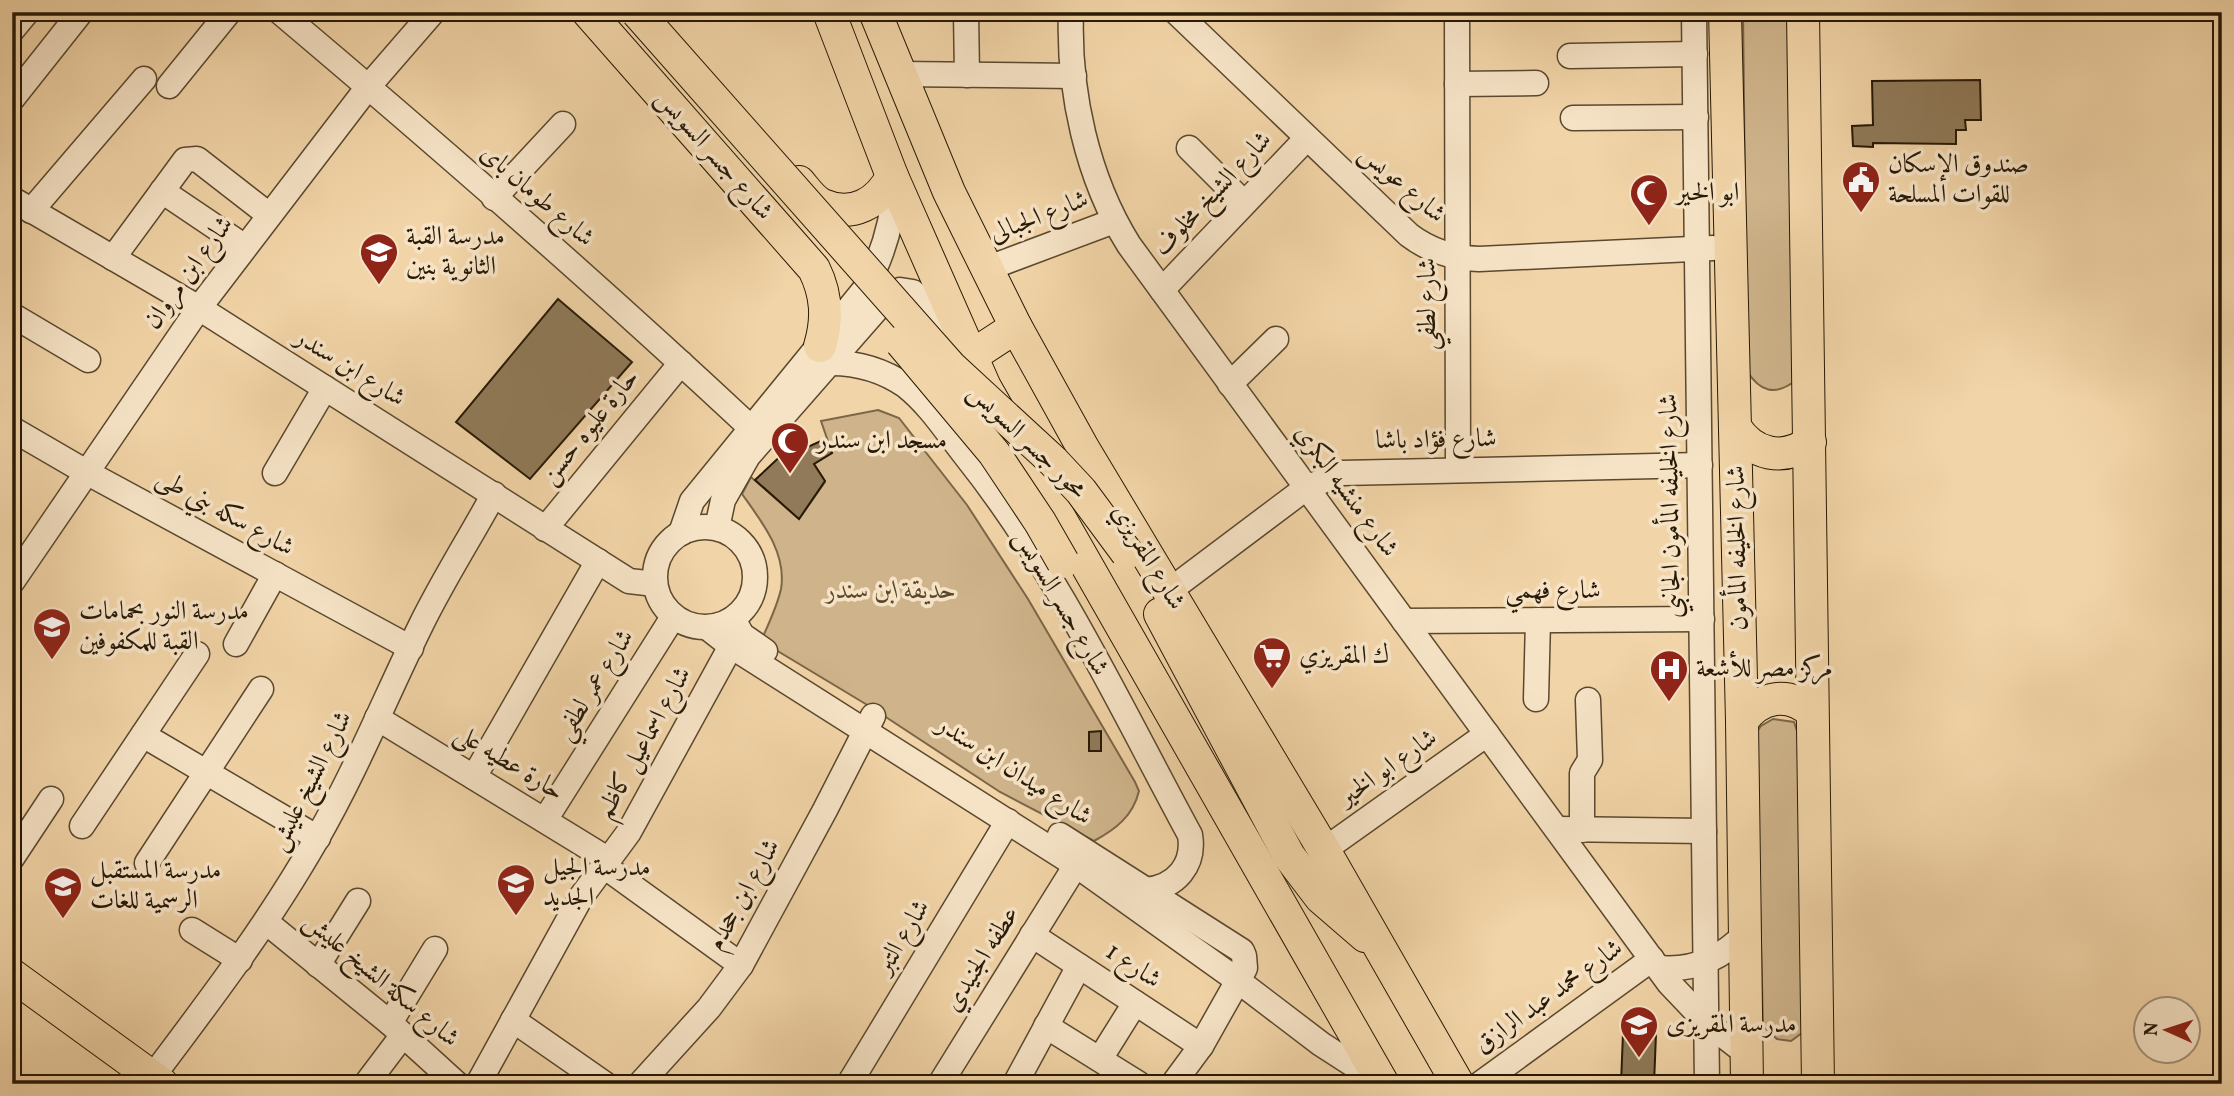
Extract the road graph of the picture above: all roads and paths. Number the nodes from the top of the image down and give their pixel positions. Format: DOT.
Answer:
graph roads {
  1 [pos="27,12"];
  2 [pos="81,12"];
  3 [pos="229,12"];
  4 [pos="280,12"];
  5 [pos="433,12"];
  6 [pos="589,12"];
  7 [pos="611,12"];
  8 [pos="637,12"];
  9 [pos="650,12"];
  10 [pos="829,12"];
  11 [pos="876,12"];
  12 [pos="966,12"];
  13 [pos="1071,12"];
  14 [pos="1176,12"];
  15 [pos="1457,12"];
  16 [pos="1695,12"];
  17 [pos="1725,12"];
  18 [pos="1803,12"];
  19 [pos="12,30"];
  20 [pos="1695,54"];
  21 [pos="1570,56"];
  22 [pos="899,74"];
  23 [pos="967,75"];
  24 [pos="1074,76"];
  25 [pos="144,79"];
  26 [pos="1536,83"];
  27 [pos="1457,84"];
  28 [pos="169,86"];
  29 [pos="368,87"];
  30 [pos="12,99"];
  31 [pos="1696,117"];
  32 [pos="1573,118"];
  33 [pos="563,124"];
  34 [pos="1307,138"];
  35 [pos="1189,148"];
  36 [pos="893,180"];
  37 [pos="162,191"];
  38 [pos="494,198"];
  39 [pos="1244,203"];
  40 [pos="22,205"];
  41 [pos="822,205"];
  42 [pos="269,215"];
  43 [pos="1114,221"];
  44 [pos="244,247"];
  45 [pos="1731,247"];
  46 [pos="1697,249"];
  47 [pos="800,252"];
  48 [pos="1458,257"];
  49 [pos="113,258"];
  50 [pos="986,269"];
  51 [pos="875,271"];
  52 [pos="900,290"];
  53 [pos="1162,290"];
  54 [pos="199,308"];
  55 [pos="12,314"];
  56 [pos="1016,327"];
  57 [pos="1276,340"];
  58 [pos="825,355"];
  59 [pos="970,357"];
  60 [pos="88,360"];
  61 [pos="681,363"];
  62 [pos="1230,384"];
  63 [pos="325,388"];
  64 [pos="1735,427"];
  65 [pos="751,428"];
  66 [pos="12,429"];
  67 [pos="1810,442"];
  68 [pos="1700,465"];
  69 [pos="1458,469"];
  70 [pos="86,472"];
  71 [pos="275,473"];
  72 [pos="1306,488"];
  73 [pos="494,494"];
  74 [pos="718,528"];
  75 [pos="545,529"];
  76 [pos="681,533"];
  77 [pos="598,561"];
  78 [pos="275,574"];
  79 [pos="12,582"];
  80 [pos="655,584"];
  81 [pos="1169,591"];
  82 [pos="673,617"];
  83 [pos="733,619"];
  84 [pos="1538,620"];
  85 [pos="1702,620"];
  86 [pos="1404,621"];
  87 [pos="708,628"];
  88 [pos="236,644"];
  89 [pos="731,646"];
  90 [pos="411,648"];
  91 [pos="197,654"];
  92 [pos="261,689"];
  93 [pos="1536,699"];
  94 [pos="1588,700"];
  95 [pos="1812,712"];
  96 [pos="377,718"];
  97 [pos="1742,720"];
  98 [pos="869,723"];
  99 [pos="1487,734"];
  100 [pos="143,736"];
  101 [pos="206,773"];
  102 [pos="474,778"];
  103 [pos="51,799"];
  104 [pos="545,820"];
  105 [pos="1008,821"];
  106 [pos="82,826"];
  107 [pos="1569,830"];
  108 [pos="1704,831"];
  109 [pos="318,838"];
  110 [pos="1324,850"];
  111 [pos="12,858"];
  112 [pos="147,863"];
  113 [pos="607,863"];
  114 [pos="1076,865"];
  115 [pos="1272,889"];
  116 [pos="1146,890"];
  117 [pos="358,901"];
  118 [pos="266,922"];
  119 [pos="192,930"];
  120 [pos="1745,934"];
  121 [pos="1032,935"];
  122 [pos="1378,944"];
  123 [pos="435,950"];
  124 [pos="240,960"];
  125 [pos="1706,962"];
  126 [pos="1655,963"];
  127 [pos="318,965"];
  128 [pos="741,965"];
  129 [pos="1079,966"];
  130 [pos="12,975"];
  131 [pos="1237,980"];
  132 [pos="1135,1003"];
  133 [pos="513,1020"];
  134 [pos="1707,1023"];
  135 [pos="1046,1026"];
  136 [pos="396,1029"];
  137 [pos="1200,1046"];
  138 [pos="1100,1059"];
  139 [pos="1746,1069"];
  140 [pos="157,1080"];
  141 [pos="1381,1080"];
  142 [pos="642,1083"];
  143 [pos="366,1084"];
  144 [pos="457,1084"];
  145 [pos="478,1084"];
  146 [pos="605,1084"];
  147 [pos="849,1084"];
  148 [pos="940,1084"];
  149 [pos="1015,1084"];
  150 [pos="1139,1084"];
  151 [pos="1173,1084"];
  152 [pos="1458,1084"];
  153 [pos="1480,1084"];
  154 [pos="1707,1084"];
  155 [pos="1818,1084"];
  1 -- 19 [label="street"];
  2 -- 30 [label="street"];
  3 -- 28 [label="street"];
  4 -- 29 [label="street, شارع طومان باى"];
  5 -- 29 [label="street, شارع ابن مروان"];
  6 -- 47 [label="main road, شارع جسر السويس"];
  7 -- 115 [label="main road, محور جسر السويس, bridge"];
  8 -- 122 [label="main road, محور جسر السويس, bridge"];
  9 -- 41 [label="main road, شارع جسر السويس"];
  10 -- 36 [label="main road"];
  11 -- 22 [label="main road, شارع المقريزي"];
  12 -- 23 [label="street"];
  13 -- 24 [label="street, شارع منشيه البكري"];
  14 -- 34 [label="street, شارع عويس"];
  15 -- 27 [label="street, شارع لطفي"];
  16 -- 20 [label="street, شارع الخليفه المأمون الجانبي"];
  17 -- 45 [label="main road, شارع الخليفه المأمون"];
  18 -- 67 [label="main road"];
  20 -- 21 [label="street"];
  20 -- 31 [label="street, شارع الخليفه المأمون الجانبي"];
  22 -- 23 [label="street"];
  22 -- 50 [label="main road, شارع المقريزي"];
  23 -- 24 [label="street"];
  24 -- 43 [label="street, شارع منشيه البكري"];
  25 -- 40 [label="street"];
  26 -- 27 [label="street"];
  27 -- 48 [label="street, شارع لطفي"];
  29 -- 38 [label="street, شارع طومان باى"];
  29 -- 42 [label="street, شارع ابن مروان"];
  31 -- 32 [label="street"];
  31 -- 46 [label="street, شارع الخليفه المأمون الجانبي"];
  33 -- 38 [label="street"];
  34 -- 39 [label="street, شارع الشيخ مخلوف"];
  34 -- 48 [label="street, شارع عويس"];
  35 -- 39 [label="street"];
  36 -- 41 [label="main road"];
  36 -- 51 [label="street"];
  36 -- 59 [label="main road"];
  37 -- 42 [label="street"];
  37 -- 44 [label="street"];
  37 -- 49 [label="street"];
  38 -- 61 [label="street, شارع طومان باى"];
  39 -- 53 [label="street, شارع الشيخ مخلوف"];
  40 -- 49 [label="street, شارع ابن سندر"];
  41 -- 47 [label="main road"];
  42 -- 44 [label="street, شارع ابن مروان"];
  43 -- 50 [label="street, شارع الجبالى"];
  43 -- 53 [label="street, شارع منشيه البكري"];
  44 -- 54 [label="street, شارع ابن مروان"];
  45 -- 46 [label="street, شارع عويس"];
  45 -- 64 [label="main road, شارع الخليفه المأمون"];
  46 -- 48 [label="street, شارع عويس"];
  46 -- 68 [label="street, شارع الخليفه المأمون الجانبي"];
  47 -- 58 [label="main road, شارع جسر السويس"];
  48 -- 69 [label="street, شارع لطفي"];
  49 -- 54 [label="street, شارع ابن سندر"];
  50 -- 56 [label="main road, شارع المقريزي"];
  51 -- 52 [label="street"];
  51 -- 58 [label="street"];
  52 -- 58 [label="street"];
  52 -- 59 [label="street"];
  53 -- 62 [label="street, شارع منشيه البكري"];
  54 -- 63 [label="street, شارع ابن سندر"];
  54 -- 70 [label="street, شارع ابن مروان"];
  55 -- 60 [label="street"];
  56 -- 59 [label="main road"];
  56 -- 81 [label="main road, شارع المقريزي"];
  57 -- 62 [label="street"];
  58 -- 65 [label="street"];
  58 -- 74 [label="street"];
  58 -- 116 [label="street, شارع جسر السويس"];
  59 -- 115 [label="main road"];
  61 -- 65 [label="street, شارع طومان باى"];
  61 -- 75 [label="street, حارة عليوه حسن"];
  62 -- 72 [label="street, شارع منشيه البكري"];
  63 -- 71 [label="street"];
  63 -- 73 [label="street, شارع ابن سندر"];
  64 -- 67 [label="main road"];
  64 -- 97 [label="main road, شارع الخليفه المأمون"];
  65 -- 76 [label="street"];
  66 -- 70 [label="street, شارع سكه بني طى"];
  67 -- 95 [label="main road"];
  68 -- 69 [label="street, شارع فؤاد باشا"];
  68 -- 85 [label="street, شارع الخليفه المأمون الجانبي"];
  69 -- 72 [label="street, شارع فؤاد باشا"];
  70 -- 78 [label="street, شارع سكه بني طى"];
  70 -- 79 [label="street, شارع ابن مروان"];
  72 -- 81 [label="street, شارع فؤاد باشا"];
  72 -- 86 [label="street, شارع منشيه البكري"];
  73 -- 75 [label="street, شارع ابن سندر"];
  73 -- 90 [label="street, شارع الشيخ عليش"];
  74 -- 76 [label="street"];
  74 -- 83 [label="street"];
  75 -- 77 [label="street, شارع ابن سندر"];
  76 -- 80 [label="street"];
  77 -- 80 [label="street, شارع ابن سندر"];
  77 -- 102 [label="street"];
  78 -- 88 [label="street"];
  78 -- 90 [label="street, شارع سكه بني طى"];
  80 -- 82 [label="street"];
  81 -- 110 [label="main road, شارع المقريزي"];
  82 -- 87 [label="street"];
  82 -- 104 [label="street, شارع عمر لطفي"];
  83 -- 87 [label="street"];
  83 -- 98 [label="street, شارع ميدان ابن سندر"];
  84 -- 85 [label="street, شارع فهمي"];
  84 -- 86 [label="street, شارع فهمي"];
  84 -- 93 [label="street"];
  85 -- 108 [label="street, شارع الخليفه المأمون الجانبي"];
  86 -- 99 [label="street, شارع منشيه البكري"];
  87 -- 89 [label="street, شارع ميدان ابن سندر"];
  89 -- 98 [label="street, شارع ميدان ابن سندر"];
  89 -- 113 [label="street, شارع اسماعيل كاظم"];
  90 -- 96 [label="street, شارع الشيخ عليش"];
  91 -- 100 [label="street"];
  92 -- 101 [label="street"];
  94 -- 107 [label="street"];
  95 -- 97 [label="main road"];
  95 -- 155 [label="main road"];
  96 -- 102 [label="street, حارة عطيه على"];
  96 -- 109 [label="street, شارع الشيخ عليش"];
  97 -- 120 [label="main road, شارع الخليفه المأمون"];
  98 -- 105 [label="street, شارع ميدان ابن سندر"];
  98 -- 116 [label="street, شارع ميدان ابن سندر"];
  98 -- 128 [label="street, شارع ابن جحدم"];
  99 -- 107 [label="street, شارع منشيه البكري"];
  99 -- 110 [label="street, شارع ابو الخير"];
  100 -- 101 [label="street"];
  100 -- 106 [label="street"];
  101 -- 109 [label="street"];
  101 -- 112 [label="street"];
  102 -- 104 [label="street, حارة عطيه على"];
  103 -- 111 [label="street"];
  104 -- 113 [label="street, حارة عطيه على"];
  105 -- 114 [label="street, شارع ميدان ابن سندر"];
  105 -- 147 [label="street, شارع التبر"];
  107 -- 108 [label="street"];
  107 -- 126 [label="street, شارع منشيه البكري"];
  108 -- 125 [label="street, شارع الخليفه المأمون الجانبي"];
  109 -- 118 [label="street, شارع الشيخ عليش"];
  110 -- 122 [label="main road, شارع المقريزي"];
  113 -- 128 [label="street, حارة عطيه على"];
  113 -- 133 [label="street, شارع اسماعيل كاظم"];
  114 -- 121 [label="street, عطفه الجنيدي"];
  114 -- 131 [label="street, شارع ميدان ابن سندر"];
  115 -- 141 [label="main road"];
  116 -- 131 [label="street, شارع ميدان ابن سندر"];
  117 -- 127 [label="street"];
  118 -- 124 [label="street, شارع الشيخ عليش"];
  118 -- 127 [label="street, شارع سكة الشيخ عليش"];
  119 -- 124 [label="street"];
  120 -- 125 [label="street"];
  120 -- 139 [label="main road, شارع الخليفه المأمون"];
  121 -- 129 [label="street, شارع 1"];
  121 -- 148 [label="street, عطفه الجنيدي"];
  122 -- 152 [label="main road, شارع المقريزي"];
  123 -- 136 [label="street"];
  124 -- 140 [label="street, شارع الشيخ عليش"];
  125 -- 126 [label="street"];
  125 -- 134 [label="street, شارع الخليفه المأمون الجانبي"];
  126 -- 134 [label="street, شارع منشيه البكري"];
  126 -- 153 [label="street, شارع محمد عبد الرازق"];
  127 -- 136 [label="street, شارع سكة الشيخ عليش"];
  128 -- 142 [label="street, شارع ابن جحدم"];
  129 -- 132 [label="street, شارع 1"];
  129 -- 135 [label="street"];
  130 -- 140 [label="main road"];
  131 -- 137 [label="street"];
  131 -- 141 [label="street, شارع ميدان ابن سندر"];
  132 -- 137 [label="street, شارع 1"];
  132 -- 138 [label="street"];
  133 -- 145 [label="street, شارع اسماعيل كاظم"];
  133 -- 146 [label="street"];
  134 -- 139 [label="street, شارع منشيه البكري"];
  134 -- 154 [label="street, شارع الخليفه المأمون الجانبي"];
  135 -- 138 [label="street"];
  135 -- 149 [label="street"];
  136 -- 143 [label="street"];
  136 -- 144 [label="street, شارع سكة الشيخ عليش"];
  137 -- 151 [label="street"];
  138 -- 150 [label="street"];
}
